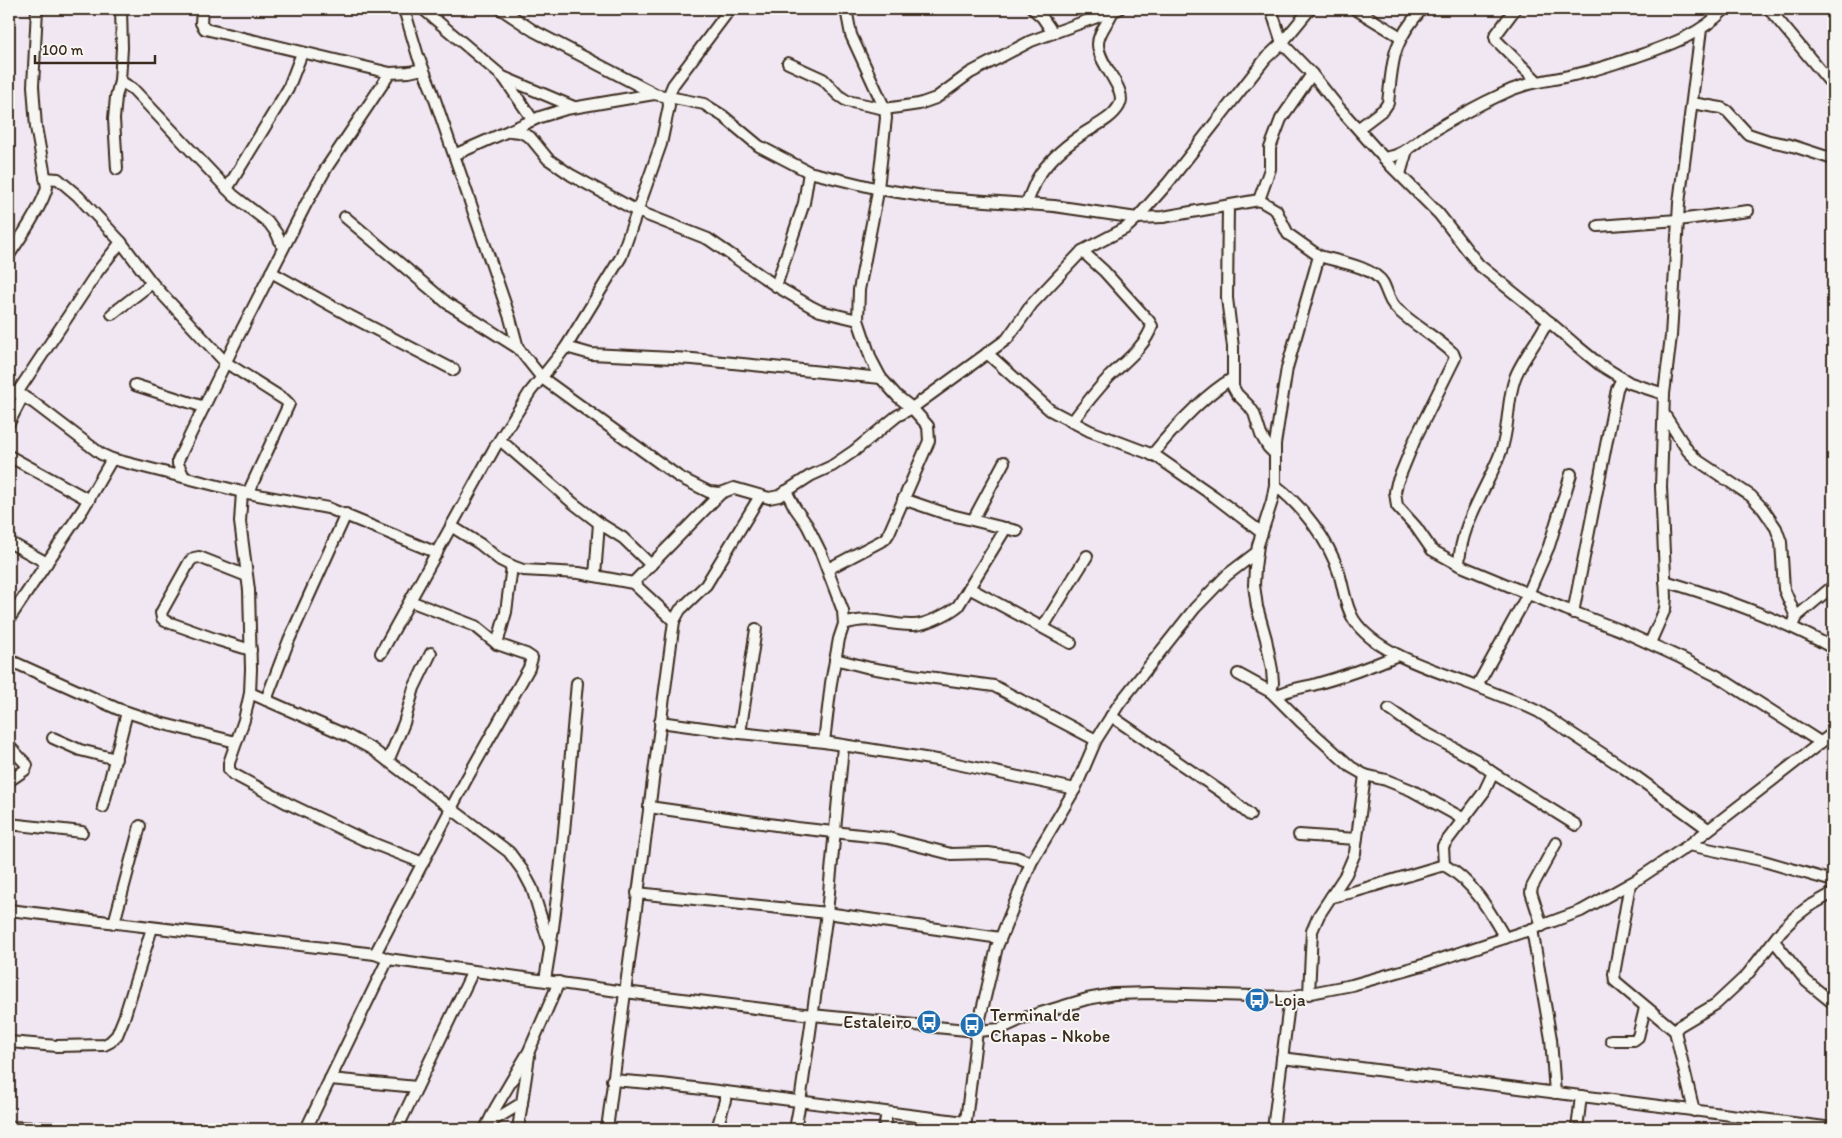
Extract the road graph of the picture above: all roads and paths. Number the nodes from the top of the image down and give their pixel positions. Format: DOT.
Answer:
graph roads {
  1 [pos="37,9"];
  2 [pos="121,9"];
  3 [pos="202,9"];
  4 [pos="404,9"];
  5 [pos="423,9"];
  6 [pos="501,9"];
  7 [pos="730,9"];
  8 [pos="846,9"];
  9 [pos="1033,9"];
  10 [pos="1271,9"];
  11 [pos="1310,9"];
  12 [pos="1355,9"];
  13 [pos="1422,9"];
  14 [pos="1515,9"];
  15 [pos="1725,9"];
  16 [pos="1769,9"];
  17 [pos="1115,11"];
  18 [pos="1701,29"];
  19 [pos="1052,33"];
  20 [pos="1401,37"];
  21 [pos="1282,43"];
  22 [pos="302,53"];
  23 [pos="788,63"];
  24 [pos="423,69"];
  25 [pos="390,73"];
  26 [pos="1312,74"];
  27 [pos="503,78"];
  28 [pos="1538,81"];
  29 [pos="1829,81"];
  30 [pos="120,82"];
  31 [pos="654,94"];
  32 [pos="668,97"];
  33 [pos="1692,103"];
  34 [pos="575,107"];
  35 [pos="885,109"];
  36 [pos="532,121"];
  37 [pos="1359,128"];
  38 [pos="509,131"];
  39 [pos="530,137"];
  40 [pos="1407,150"];
  41 [pos="454,155"];
  42 [pos="1384,158"];
  43 [pos="1833,159"];
  44 [pos="116,169"];
  45 [pos="809,172"];
  46 [pos="1400,174"];
  47 [pos="45,178"];
  48 [pos="227,189"];
  49 [pos="879,189"];
  50 [pos="1259,200"];
  51 [pos="1026,204"];
  52 [pos="1228,206"];
  53 [pos="637,211"];
  54 [pos="1748,211"];
  55 [pos="345,217"];
  56 [pos="1137,218"];
  57 [pos="1678,220"];
  58 [pos="1598,226"];
  59 [pos="121,242"];
  60 [pos="283,248"];
  61 [pos="1082,251"];
  62 [pos="9,255"];
  63 [pos="1319,256"];
  64 [pos="271,272"];
  65 [pos="152,282"];
  66 [pos="776,286"];
  67 [pos="112,314"];
  68 [pos="858,320"];
  69 [pos="1550,322"];
  70 [pos="566,347"];
  71 [pos="518,348"];
  72 [pos="987,353"];
  73 [pos="226,362"];
  74 [pos="454,370"];
  75 [pos="542,378"];
  76 [pos="881,378"];
  77 [pos="1233,378"];
  78 [pos="1622,378"];
  79 [pos="135,385"];
  80 [pos="16,392"];
  81 [pos="1664,394"];
  82 [pos="897,396"];
  83 [pos="204,406"];
  84 [pos="912,408"];
  85 [pos="1664,414"];
  86 [pos="897,416"];
  87 [pos="1072,422"];
  88 [pos="9,423"];
  89 [pos="500,440"];
  90 [pos="1275,454"];
  91 [pos="1152,455"];
  92 [pos="9,456"];
  93 [pos="112,459"];
  94 [pos="1004,462"];
  95 [pos="1570,474"];
  96 [pos="184,477"];
  97 [pos="1275,485"];
  98 [pos="245,492"];
  99 [pos="786,492"];
  100 [pos="721,493"];
  101 [pos="760,496"];
  102 [pos="903,499"];
  103 [pos="89,500"];
  104 [pos="346,514"];
  105 [pos="973,520"];
  106 [pos="599,523"];
  107 [pos="451,526"];
  108 [pos="1262,533"];
  109 [pos="9,542"];
  110 [pos="1257,552"];
  111 [pos="438,553"];
  112 [pos="1087,556"];
  113 [pos="47,563"];
  114 [pos="651,565"];
  115 [pos="1459,565"];
  116 [pos="512,566"];
  117 [pos="828,569"];
  118 [pos="247,576"];
  119 [pos="595,576"];
  120 [pos="1665,580"];
  121 [pos="633,583"];
  122 [pos="1833,586"];
  123 [pos="969,588"];
  124 [pos="1528,594"];
  125 [pos="410,600"];
  126 [pos="1574,613"];
  127 [pos="9,619"];
  128 [pos="674,621"];
  129 [pos="1794,622"];
  130 [pos="844,624"];
  131 [pos="1043,627"];
  132 [pos="756,629"];
  133 [pos="1071,643"];
  134 [pos="1650,643"];
  135 [pos="497,644"];
  136 [pos="1833,648"];
  137 [pos="250,650"];
  138 [pos="381,653"];
  139 [pos="431,653"];
  140 [pos="1398,655"];
  141 [pos="836,659"];
  142 [pos="9,660"];
  143 [pos="1238,674"];
  144 [pos="577,683"];
  145 [pos="1477,686"];
  146 [pos="250,693"];
  147 [pos="1273,694"];
  148 [pos="266,700"];
  149 [pos="1389,709"];
  150 [pos="127,712"];
  151 [pos="1111,716"];
  152 [pos="660,722"];
  153 [pos="1833,733"];
  154 [pos="740,734"];
  155 [pos="53,738"];
  156 [pos="1096,740"];
  157 [pos="236,742"];
  158 [pos="824,742"];
  159 [pos="1820,742"];
  160 [pos="9,746"];
  161 [pos="843,747"];
  162 [pos="116,759"];
  163 [pos="388,761"];
  164 [pos="1493,773"];
  165 [pos="1365,775"];
  166 [pos="9,781"];
  167 [pos="1075,788"];
  168 [pos="103,807"];
  169 [pos="649,807"];
  170 [pos="452,808"];
  171 [pos="1250,815"];
  172 [pos="1464,819"];
  173 [pos="9,824"];
  174 [pos="1576,825"];
  175 [pos="140,826"];
  176 [pos="1708,829"];
  177 [pos="82,832"];
  178 [pos="835,832"];
  179 [pos="1299,835"];
  180 [pos="1356,839"];
  181 [pos="1556,843"];
  182 [pos="1689,844"];
  183 [pos="423,863"];
  184 [pos="1031,863"];
  185 [pos="1444,864"];
  186 [pos="1833,881"];
  187 [pos="1630,884"];
  188 [pos="637,893"];
  189 [pos="1833,893"];
  190 [pos="1331,897"];
  191 [pos="9,910"];
  192 [pos="827,913"];
  193 [pos="114,923"];
  194 [pos="1542,926"];
  195 [pos="152,928"];
  196 [pos="1532,929"];
  197 [pos="1000,938"];
  198 [pos="1504,938"];
  199 [pos="1774,941"];
  200 [pos="550,946"];
  201 [pos="375,954"];
  202 [pos="388,959"];
  203 [pos="473,971"];
  204 [pos="545,980"];
  205 [pos="559,982"];
  206 [pos="625,992"];
  207 [pos="1308,994"];
  208 [pos="1290,997"];
  209 [pos="1833,1002"];
  210 [pos="1645,1008"];
  211 [pos="812,1015"];
  212 [pos="977,1031"];
  213 [pos="1675,1031"];
  214 [pos="1611,1040"];
  215 [pos="9,1042"];
  216 [pos="529,1051"];
  217 [pos="1282,1058"];
  218 [pos="330,1079"];
  219 [pos="612,1080"];
  220 [pos="418,1087"];
  221 [pos="727,1093"];
  222 [pos="1555,1093"];
  223 [pos="1580,1096"];
  224 [pos="800,1102"];
  225 [pos="522,1103"];
  226 [pos="1694,1110"];
  227 [pos="887,1113"];
  228 [pos="487,1126"];
  229 [pos="965,1126"];
  230 [pos="9,1127"];
  231 [pos="1833,1128"];
  232 [pos="72,1129"];
  233 [pos="306,1129"];
  234 [pos="398,1129"];
  235 [pos="518,1129"];
  236 [pos="606,1129"];
  237 [pos="717,1129"];
  238 [pos="795,1129"];
  239 [pos="884,1129"];
  240 [pos="1273,1129"];
  241 [pos="1577,1129"];
  1 -- 47 [label="street"];
  2 -- 30 [label="street"];
  3 -- 22 [label="street"];
  4 -- 24 [label="street"];
  5 -- 27 [label="street"];
  6 -- 31 [label="street"];
  7 -- 32 [label="street"];
  8 -- 35 [label="street"];
  9 -- 19 [label="street"];
  10 -- 21 [label="street"];
  11 -- 21 [label="street"];
  12 -- 20 [label="street"];
  13 -- 20 [label="street"];
  14 -- 28 [label="street"];
  15 -- 18 [label="street"];
  16 -- 29 [label="street"];
  17 -- 19 [label="street"];
  17 -- 51 [label="street"];
  18 -- 28 [label="street"];
  18 -- 33 [label="street"];
  19 -- 35 [label="street"];
  20 -- 37 [label="street"];
  21 -- 26 [label="street"];
  21 -- 56 [label="street"];
  22 -- 25 [label="street"];
  22 -- 48 [label="street"];
  23 -- 35 [label="street"];
  24 -- 25 [label="street"];
  24 -- 41 [label="street"];
  25 -- 60 [label="street"];
  26 -- 37 [label="street"];
  26 -- 50 [label="street"];
  27 -- 34 [label="street"];
  27 -- 36 [label="street"];
  28 -- 40 [label="street"];
  30 -- 44 [label="street"];
  30 -- 48 [label="street"];
  31 -- 32 [label="street"];
  31 -- 34 [label="street"];
  32 -- 45 [label="street"];
  32 -- 53 [label="street"];
  33 -- 43 [label="street"];
  33 -- 57 [label="street"];
  34 -- 36 [label="street"];
  35 -- 49 [label="street"];
  36 -- 38 [label="street"];
  36 -- 39 [label="street"];
  37 -- 42 [label="street"];
  38 -- 39 [label="street"];
  38 -- 41 [label="street"];
  39 -- 53 [label="street"];
  40 -- 42 [label="street"];
  40 -- 46 [label="street"];
  41 -- 71 [label="street"];
  42 -- 46 [label="street"];
  45 -- 49 [label="street"];
  45 -- 66 [label="street"];
  46 -- 69 [label="street"];
  47 -- 59 [label="street"];
  47 -- 62 [label="street"];
  48 -- 60 [label="street"];
  49 -- 51 [label="street"];
  49 -- 68 [label="street"];
  50 -- 52 [label="street"];
  50 -- 63 [label="street"];
  51 -- 56 [label="street"];
  52 -- 56 [label="street"];
  52 -- 77 [label="street"];
  53 -- 66 [label="street"];
  53 -- 70 [label="street"];
  54 -- 57 [label="street"];
  55 -- 71 [label="street"];
  56 -- 61 [label="street"];
  57 -- 58 [label="street"];
  57 -- 81 [label="street"];
  59 -- 65 [label="street"];
  59 -- 80 [label="street"];
  60 -- 64 [label="street"];
  61 -- 72 [label="street"];
  61 -- 87 [label="street"];
  63 -- 90 [label="street"];
  63 -- 115 [label="street"];
  64 -- 73 [label="street"];
  64 -- 74 [label="street"];
  65 -- 67 [label="street"];
  65 -- 73 [label="street"];
  66 -- 68 [label="street"];
  68 -- 76 [label="street"];
  69 -- 78 [label="street"];
  69 -- 115 [label="street"];
  70 -- 75 [label="street"];
  70 -- 76 [label="street"];
  71 -- 75 [label="street"];
  72 -- 84 [label="street"];
  72 -- 87 [label="street"];
  73 -- 83 [label="street"];
  73 -- 98 [label="street"];
  75 -- 89 [label="street"];
  75 -- 100 [label="street"];
  76 -- 82 [label="street"];
  77 -- 90 [label="street"];
  77 -- 91 [label="street"];
  78 -- 81 [label="street"];
  78 -- 126 [label="street"];
  79 -- 83 [label="street"];
  80 -- 88 [label="street"];
  80 -- 93 [label="street"];
  81 -- 85 [label="street"];
  82 -- 84 [label="street"];
  82 -- 86 [label="street"];
  83 -- 96 [label="street"];
  84 -- 86 [label="street"];
  84 -- 102 [label="street"];
  85 -- 120 [label="street"];
  85 -- 129 [label="street"];
  86 -- 99 [label="street"];
  87 -- 91 [label="street"];
  89 -- 106 [label="street"];
  89 -- 107 [label="street"];
  90 -- 97 [label="street"];
  91 -- 108 [label="street"];
  92 -- 103 [label="street"];
  93 -- 96 [label="street"];
  93 -- 103 [label="street"];
  94 -- 105 [label="street"];
  95 -- 124 [label="street"];
  96 -- 98 [label="street"];
  97 -- 108 [label="street"];
  97 -- 140 [label="street"];
  98 -- 104 [label="street"];
  98 -- 118 [label="street"];
  99 -- 101 [label="street"];
  99 -- 117 [label="street"];
  100 -- 101 [label="street"];
  100 -- 114 [label="street"];
  101 -- 128 [label="street"];
  102 -- 105 [label="street"];
  102 -- 117 [label="street"];
  103 -- 113 [label="street"];
  104 -- 111 [label="street"];
  104 -- 148 [label="street"];
  105 -- 123 [label="street"];
  106 -- 114 [label="street"];
  106 -- 119 [label="street"];
  107 -- 111 [label="street"];
  107 -- 116 [label="street"];
  108 -- 110 [label="street"];
  109 -- 113 [label="street"];
  110 -- 147 [label="street"];
  110 -- 151 [label="street"];
  111 -- 125 [label="street"];
  112 -- 131 [label="street"];
  113 -- 127 [label="street"];
  114 -- 121 [label="street"];
  115 -- 124 [label="street"];
  116 -- 119 [label="street"];
  116 -- 135 [label="street"];
  117 -- 130 [label="street"];
  118 -- 137 [label="street"];
  118 -- 137 [label="street"];
  119 -- 121 [label="street"];
  120 -- 129 [label="street"];
  120 -- 134 [label="street"];
  121 -- 128 [label="street"];
  122 -- 129 [label="street"];
  123 -- 130 [label="street"];
  123 -- 131 [label="street"];
  124 -- 126 [label="street"];
  124 -- 145 [label="street"];
  125 -- 135 [label="street"];
  125 -- 138 [label="street"];
  126 -- 134 [label="street"];
  128 -- 152 [label="street"];
  129 -- 136 [label="street"];
  130 -- 141 [label="street"];
  131 -- 133 [label="street"];
  132 -- 154 [label="street"];
  134 -- 159 [label="street"];
  135 -- 170 [label="street"];
  137 -- 146 [label="street"];
  139 -- 163 [label="street"];
  140 -- 145 [label="street"];
  140 -- 147 [label="street"];
  141 -- 156 [label="street"];
  141 -- 158 [label="street"];
  142 -- 150 [label="street"];
  143 -- 147 [label="street"];
  144 -- 200 [label="street"];
  145 -- 176 [label="street"];
  146 -- 148 [label="street"];
  146 -- 157 [label="street"];
  147 -- 165 [label="street"];
  148 -- 163 [label="street"];
  149 -- 164 [label="street"];
  150 -- 157 [label="street"];
  150 -- 162 [label="street"];
  151 -- 156 [label="street"];
  151 -- 171 [label="street"];
  152 -- 154 [label="street"];
  152 -- 169 [label="street"];
  153 -- 159 [label="street"];
  154 -- 158 [label="street"];
  155 -- 162 [label="street"];
  156 -- 167 [label="street"];
  157 -- 183 [label="street"];
  158 -- 161 [label="street"];
  159 -- 176 [label="street"];
  160 -- 166 [label="street"];
  161 -- 167 [label="street"];
  161 -- 178 [label="street"];
  162 -- 168 [label="street"];
  163 -- 170 [label="street"];
  164 -- 172 [label="street"];
  164 -- 174 [label="street"];
  165 -- 172 [label="street"];
  165 -- 180 [label="street"];
  167 -- 184 [label="street"];
  169 -- 178 [label="street"];
  169 -- 188 [label="street"];
  170 -- 183 [label="street"];
  170 -- 200 [label="street"];
  172 -- 185 [label="street"];
  173 -- 177 [label="street"];
  175 -- 193 [label="street"];
  176 -- 182 [label="street"];
  178 -- 184 [label="street"];
  178 -- 192 [label="street"];
  179 -- 180 [label="street"];
  180 -- 190 [label="street"];
  181 -- 194 [label="street"];
  182 -- 186 [label="street"];
  182 -- 187 [label="street"];
  183 -- 201 [label="street"];
  184 -- 197 [label="street"];
  185 -- 190 [label="street"];
  185 -- 198 [label="street"];
  187 -- 194 [label="street"];
  187 -- 210 [label="street"];
  188 -- 192 [label="street"];
  188 -- 206 [label="street"];
  189 -- 199 [label="street"];
  190 -- 207 [label="street"];
  191 -- 193 [label="street"];
  192 -- 197 [label="street"];
  192 -- 211 [label="street"];
  193 -- 195 [label="street"];
  194 -- 196 [label="street"];
  195 -- 201 [label="street"];
  195 -- 215 [label="street"];
  196 -- 198 [label="street"];
  196 -- 222 [label="street"];
  197 -- 212 [label="street"];
  198 -- 207 [label="street"];
  199 -- 209 [label="street"];
  199 -- 213 [label="street"];
  200 -- 204 [label="street"];
  201 -- 202 [label="street"];
  202 -- 203 [label="street"];
  202 -- 218 [label="street"];
  203 -- 204 [label="street"];
  203 -- 220 [label="street"];
  204 -- 205 [label="street"];
  205 -- 206 [label="street"];
  205 -- 216 [label="street"];
  206 -- 211 [label="street"];
  206 -- 219 [label="street"];
  207 -- 208 [label="street"];
  208 -- 212 [label="street"];
  208 -- 217 [label="street"];
  210 -- 213 [label="street"];
  210 -- 214 [label="street"];
  211 -- 212 [label="street"];
  211 -- 224 [label="street"];
  212 -- 229 [label="street"];
  213 -- 226 [label="street"];
  216 -- 225 [label="street"];
  216 -- 228 [label="street"];
  217 -- 222 [label="street"];
  217 -- 240 [label="street"];
  218 -- 220 [label="street"];
  218 -- 233 [label="street"];
  219 -- 221 [label="street"];
  219 -- 236 [label="street"];
  220 -- 234 [label="street"];
  221 -- 224 [label="street"];
  221 -- 237 [label="street"];
  222 -- 223 [label="street"];
  223 -- 226 [label="street"];
  223 -- 241 [label="street"];
  224 -- 227 [label="street"];
  224 -- 238 [label="street"];
  225 -- 228 [label="street"];
  225 -- 235 [label="street"];
  226 -- 231 [label="street"];
  227 -- 229 [label="street"];
  227 -- 239 [label="street"];
  230 -- 232 [label="street"];
}
